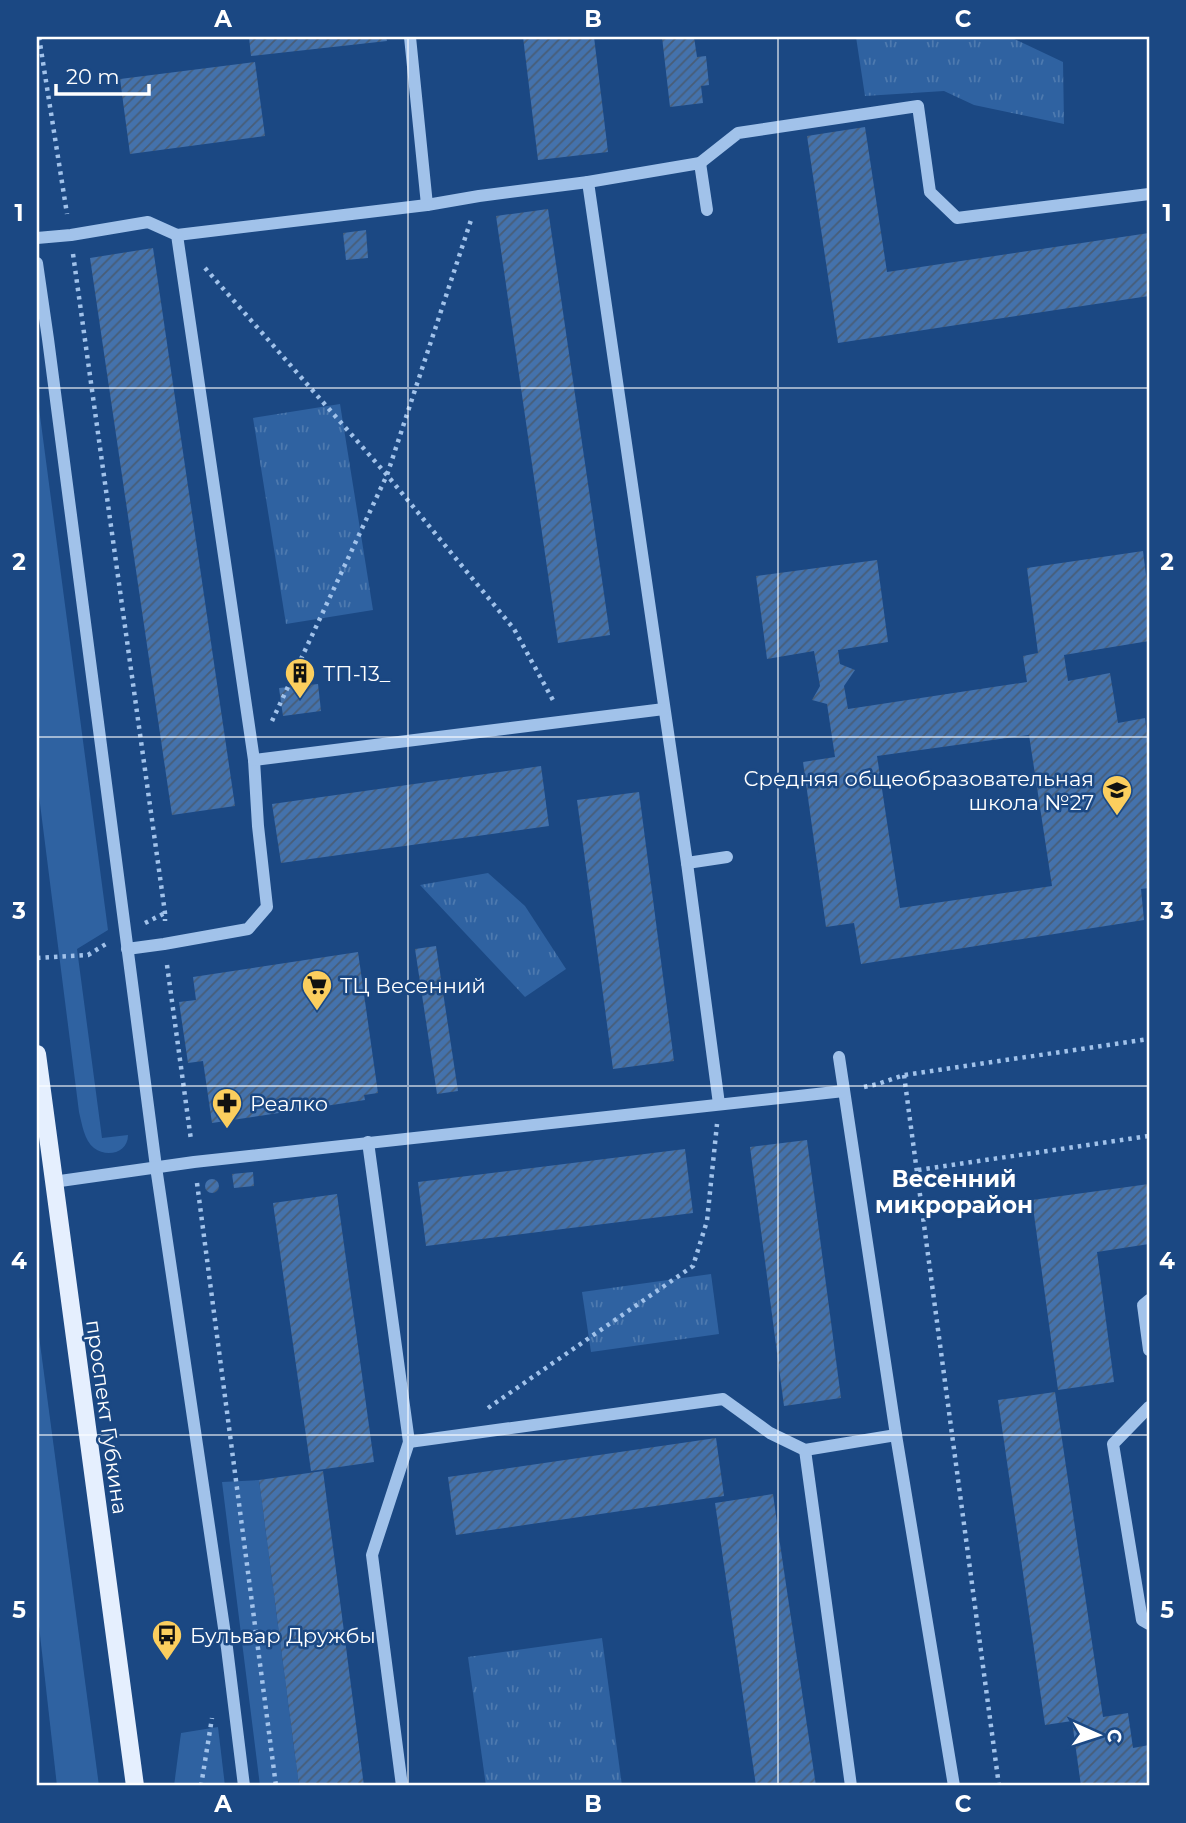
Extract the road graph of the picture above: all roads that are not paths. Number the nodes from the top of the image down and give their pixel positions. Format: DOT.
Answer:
graph roads {
  1 [pos="410,37"];
  2 [pos="700,163"];
  3 [pos="588,182"];
  4 [pos="1149,194"];
  5 [pos="427,205"];
  6 [pos="707,210"];
  7 [pos="177,235"];
  8 [pos="37,238"];
  9 [pos="37,263"];
  10 [pos="43,340"];
  11 [pos="664,709"];
  12 [pos="254,760"];
  13 [pos="727,857"];
  14 [pos="687,863"];
  15 [pos="127,949"];
  16 [pos="37,1054"];
  17 [pos="839,1057"];
  18 [pos="844,1091"];
  19 [pos="719,1104"];
  20 [pos="368,1142"];
  21 [pos="156,1167"];
  22 [pos="53,1182"];
  23 [pos="1149,1300"];
  24 [pos="1149,1350"];
  25 [pos="1149,1407"];
  26 [pos="896,1435"];
  27 [pos="409,1442"];
  28 [pos="805,1450"];
  29 [pos="1149,1624"];
  30 [pos="135,1786"];
  31 [pos="244,1786"];
  32 [pos="402,1786"];
  33 [pos="851,1786"];
  34 [pos="954,1786"];
  1 -- 5 [label="lane"];
  2 -- 3 [label="lane"];
  2 -- 4 [label="lane"];
  2 -- 6 [label="lane"];
  3 -- 5 [label="lane"];
  3 -- 11 [label="lane"];
  5 -- 7 [label="lane"];
  7 -- 8 [label="lane"];
  7 -- 12 [label="lane"];
  9 -- 10 [label="lane"];
  10 -- 15 [label="lane"];
  11 -- 12 [label="lane"];
  11 -- 14 [label="lane"];
  12 -- 15 [label="lane"];
  13 -- 14 [label="lane"];
  14 -- 19 [label="lane"];
  15 -- 21 [label="lane"];
  16 -- 22 [label="main road, проспект Губкина"];
  17 -- 18 [label="lane"];
  18 -- 19 [label="lane"];
  18 -- 26 [label="lane"];
  19 -- 20 [label="lane"];
  20 -- 21 [label="lane"];
  20 -- 27 [label="lane"];
  21 -- 22 [label="lane"];
  21 -- 31 [label="lane"];
  22 -- 30 [label="main road, проспект Губкина"];
  23 -- 24 [label="lane"];
  25 -- 29 [label="lane"];
  26 -- 28 [label="lane"];
  26 -- 34 [label="lane"];
  27 -- 28 [label="lane"];
  27 -- 32 [label="lane"];
  28 -- 33 [label="lane"];
}
